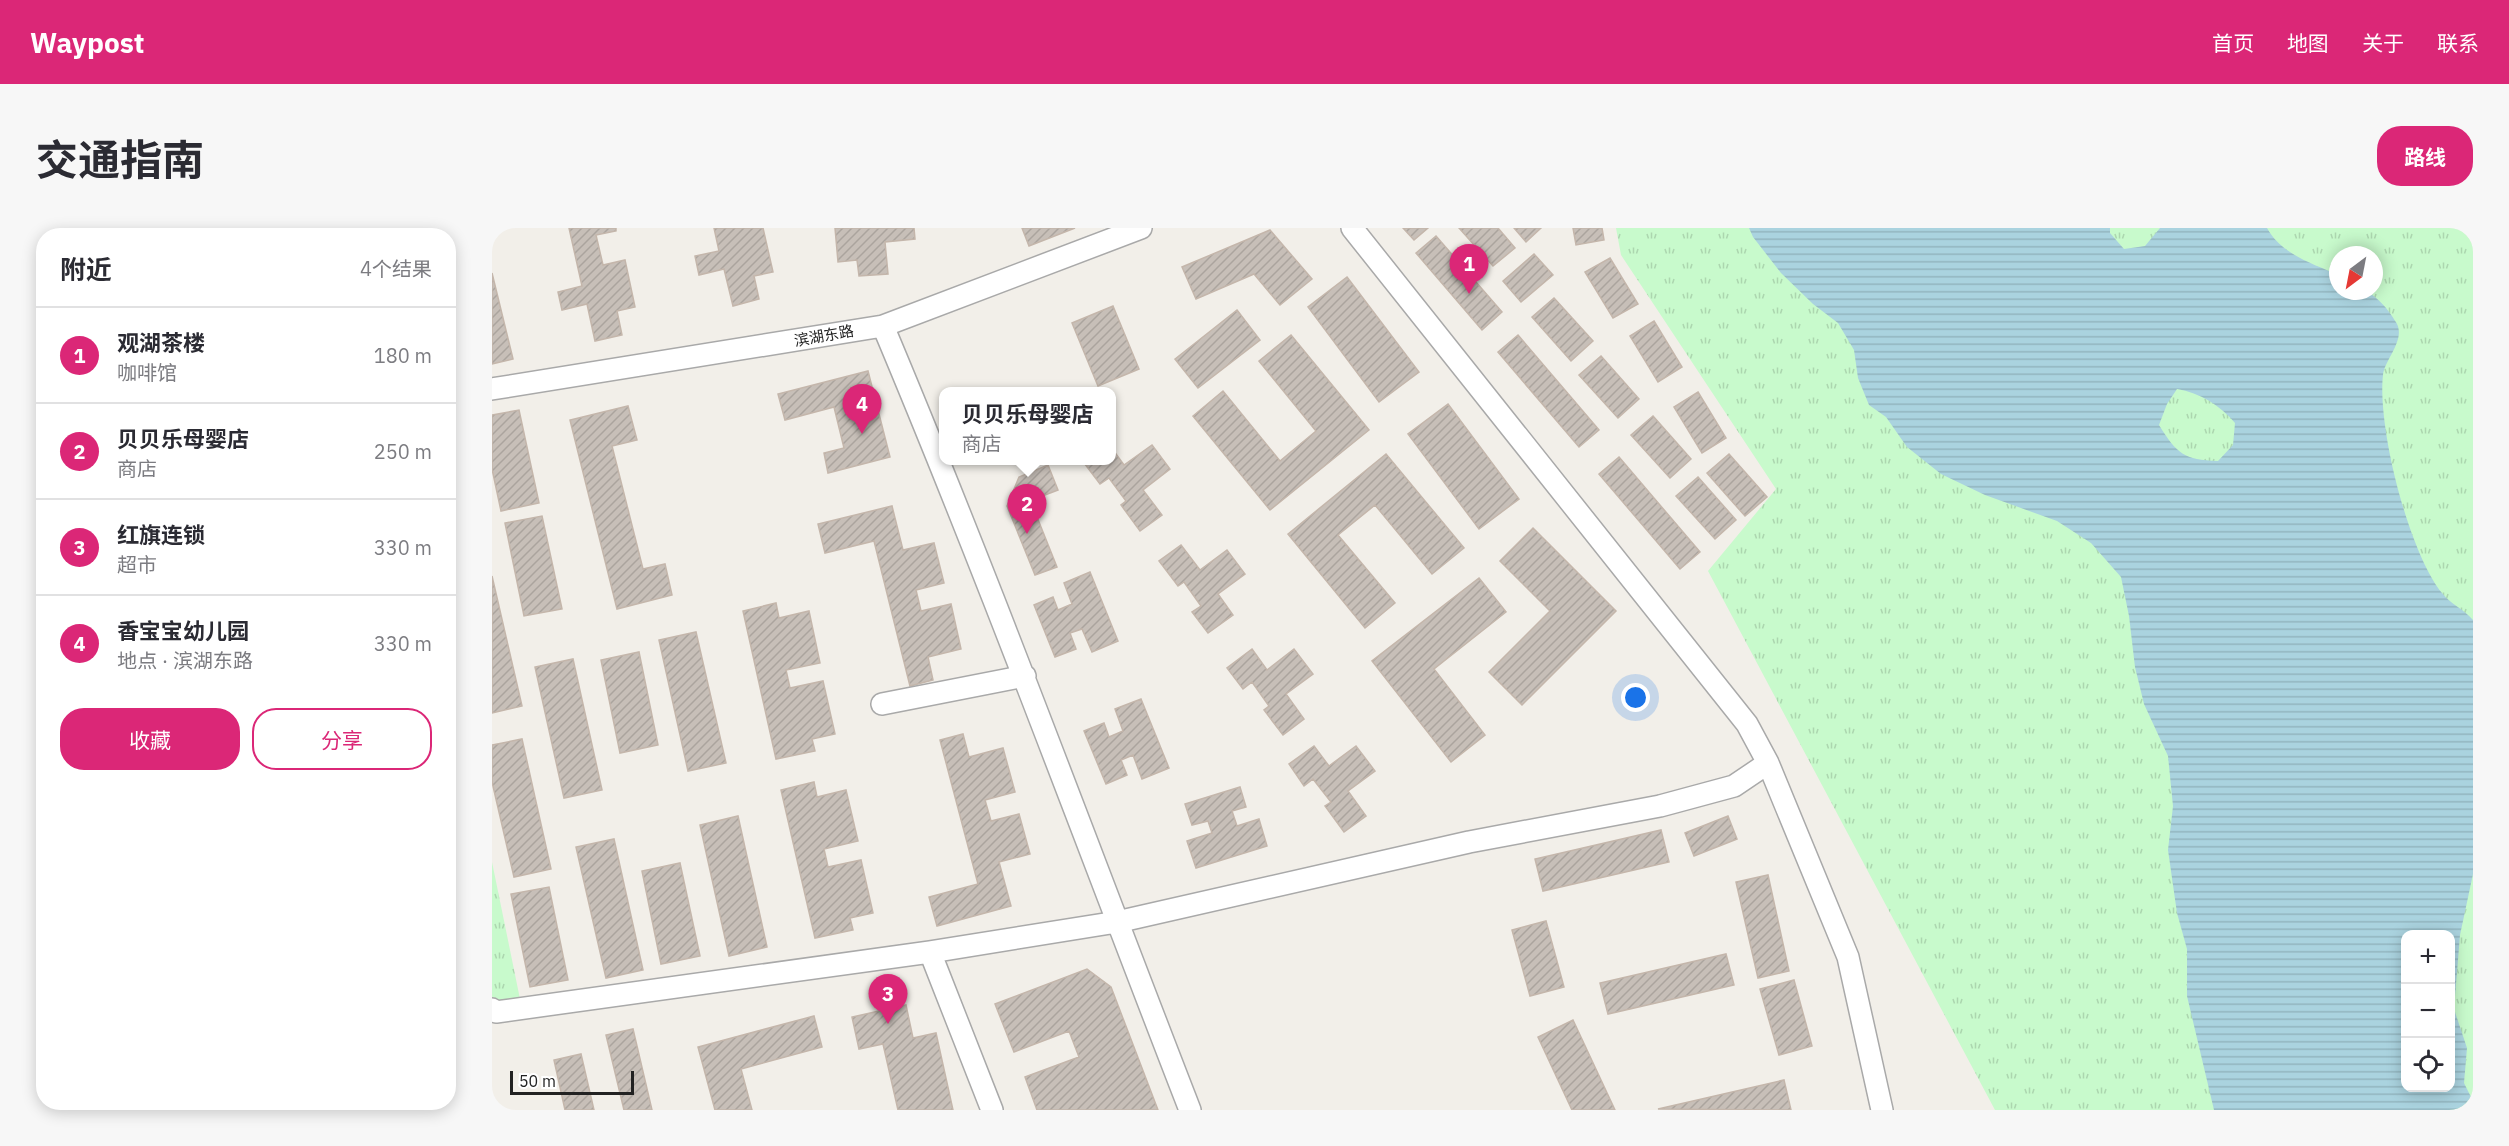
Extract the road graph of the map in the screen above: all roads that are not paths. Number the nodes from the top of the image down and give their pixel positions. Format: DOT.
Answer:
graph roads {
  1 [pos="1140,228"];
  2 [pos="1352,228"];
  3 [pos="883,326"];
  4 [pos="492,389"];
  5 [pos="939,458"];
  6 [pos="942,465"];
  7 [pos="1025,676"];
  8 [pos="882,704"];
  9 [pos="1768,763"];
  10 [pos="1117,922"];
  11 [pos="930,952"];
  12 [pos="492,1009"];
  13 [pos="992,1110"];
  14 [pos="1190,1110"];
  15 [pos="1882,1110"];
  1 -- 3 [label="street, 滨湖东路"];
  2 -- 9 [label="street"];
  3 -- 4 [label="street, 滨湖东路"];
  3 -- 5 [label="street"];
  6 -- 7 [label="street"];
  7 -- 8 [label="street"];
  7 -- 10 [label="street"];
  9 -- 10 [label="street"];
  9 -- 15 [label="street"];
  10 -- 11 [label="street"];
  10 -- 14 [label="street"];
  11 -- 12 [label="street"];
  11 -- 13 [label="street"];
}
